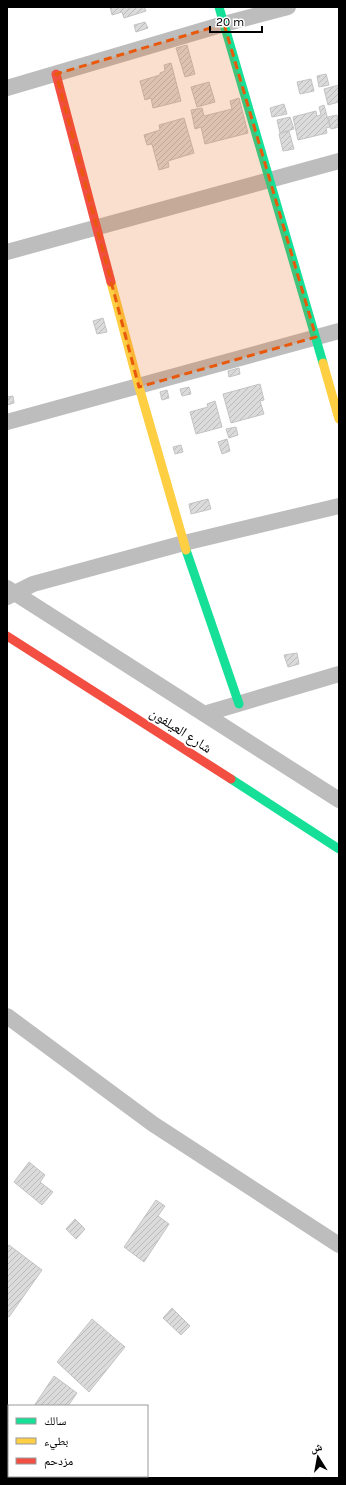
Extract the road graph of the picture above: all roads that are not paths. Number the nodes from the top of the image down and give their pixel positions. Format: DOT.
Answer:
graph roads {
  1 [pos="219,7"];
  2 [pos="288,7"];
  3 [pos="224,24"];
  4 [pos="56,74"];
  5 [pos="7,88"];
  6 [pos="339,161"];
  7 [pos="271,180"];
  8 [pos="97,228"];
  9 [pos="7,252"];
  10 [pos="339,331"];
  11 [pos="316,336"];
  12 [pos="139,387"];
  13 [pos="339,419"];
  14 [pos="7,422"];
  15 [pos="339,506"];
  16 [pos="184,543"];
  17 [pos="9,592"];
  18 [pos="7,636"];
  19 [pos="339,674"];
  20 [pos="239,704"];
  21 [pos="204,714"];
  22 [pos="339,800"];
  23 [pos="339,848"];
  24 [pos="7,1016"];
  25 [pos="339,1245"];
  1 -- 3 [label="main road"];
  2 -- 3 [label="street"];
  3 -- 4 [label="street"];
  3 -- 7 [label="main road"];
  4 -- 5 [label="street"];
  4 -- 8 [label="main road"];
  6 -- 7 [label="street"];
  7 -- 8 [label="street"];
  7 -- 11 [label="main road"];
  8 -- 9 [label="street"];
  8 -- 12 [label="main road"];
  10 -- 11 [label="street"];
  11 -- 12 [label="street"];
  11 -- 13 [label="main road"];
  12 -- 14 [label="street"];
  12 -- 16 [label="main road"];
  15 -- 16 [label="street"];
  16 -- 17 [label="street"];
  16 -- 20 [label="main road"];
  17 -- 21 [label="street"];
  18 -- 23 [label="main road, شارع العيلفون"];
  19 -- 20 [label="street"];
  20 -- 21 [label="street"];
  21 -- 22 [label="street"];
  24 -- 25 [label="street"];
}
